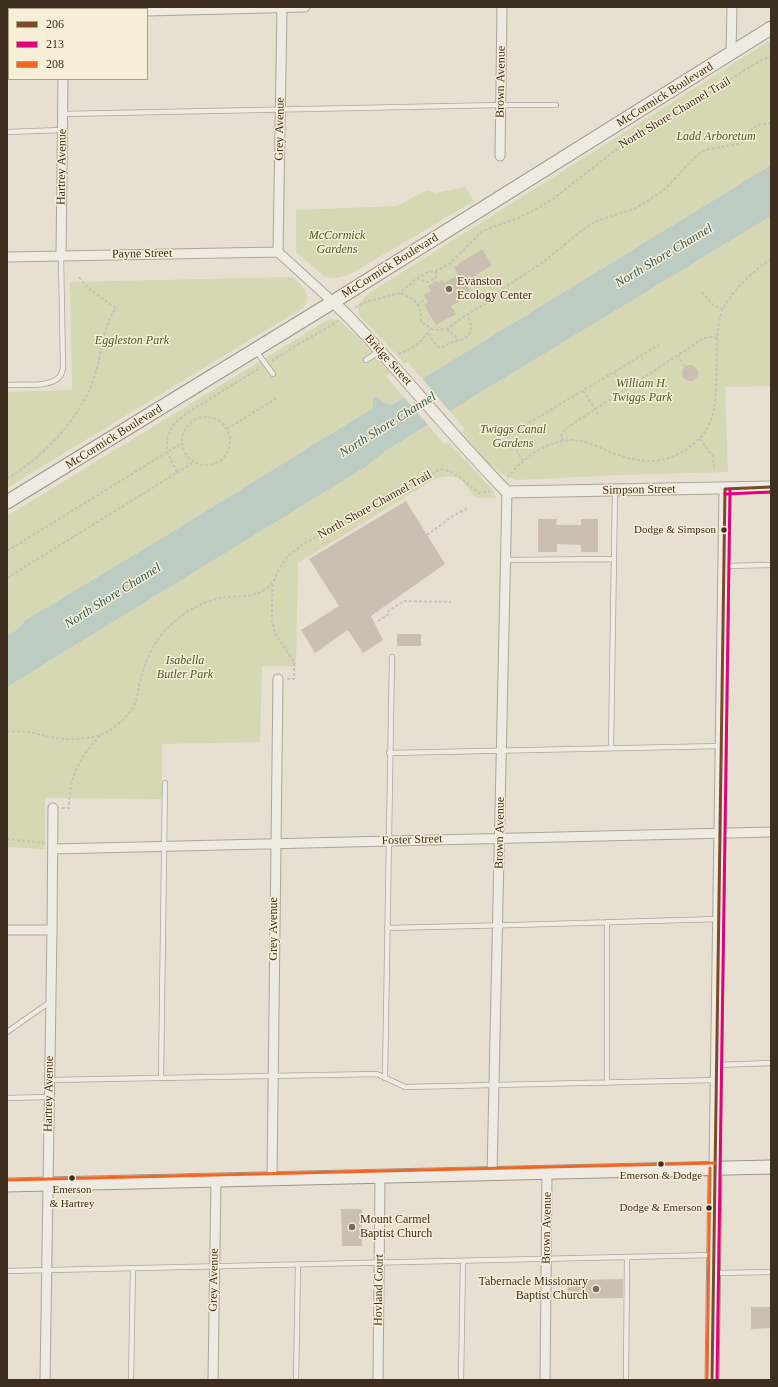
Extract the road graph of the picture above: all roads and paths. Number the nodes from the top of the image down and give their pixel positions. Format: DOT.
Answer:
graph roads {
  1 [pos="282,7"];
  2 [pos="305,7"];
  3 [pos="502,7"];
  4 [pos="732,7"];
  5 [pos="148,11"];
  6 [pos="771,28"];
  7 [pos="731,53"];
  8 [pos="771,56"];
  9 [pos="63,80"];
  10 [pos="501,105"];
  11 [pos="556,105"];
  12 [pos="280,109"];
  13 [pos="62,114"];
  14 [pos="771,124"];
  15 [pos="62,130"];
  16 [pos="7,132"];
  17 [pos="500,156"];
  18 [pos="278,252"];
  19 [pos="61,256"];
  20 [pos="7,257"];
  21 [pos="771,260"];
  22 [pos="436,271"];
  23 [pos="79,277"];
  24 [pos="417,278"];
  25 [pos="702,292"];
  26 [pos="400,293"];
  27 [pos="426,299"];
  28 [pos="333,302"];
  29 [pos="358,306"];
  30 [pos="417,306"];
  31 [pos="724,309"];
  32 [pos="467,314"];
  33 [pos="338,321"];
  34 [pos="446,328"];
  35 [pos="430,329"];
  36 [pos="428,334"];
  37 [pos="718,338"];
  38 [pos="459,340"];
  39 [pos="659,345"];
  40 [pos="255,350"];
  41 [pos="380,351"];
  42 [pos="398,354"];
  43 [pos="678,355"];
  44 [pos="366,360"];
  45 [pos="266,365"];
  46 [pos="685,367"];
  47 [pos="614,372"];
  48 [pos="274,374"];
  49 [pos="7,385"];
  50 [pos="626,390"];
  51 [pos="583,391"];
  52 [pos="618,395"];
  53 [pos="277,398"];
  54 [pos="622,400"];
  55 [pos="595,410"];
  56 [pos="598,414"];
  57 [pos="227,429"];
  58 [pos="700,440"];
  59 [pos="563,441"];
  60 [pos="182,443"];
  61 [pos="167,452"];
  62 [pos="523,461"];
  63 [pos="194,462"];
  64 [pos="714,470"];
  65 [pos="177,472"];
  66 [pos="509,476"];
  67 [pos="7,479"];
  68 [pos="771,487"];
  69 [pos="725,489"];
  70 [pos="615,490"];
  71 [pos="490,491"];
  72 [pos="507,492"];
  73 [pos="7,502"];
  74 [pos="469,508"];
  75 [pos="427,535"];
  76 [pos="7,551"];
  77 [pos="614,559"];
  78 [pos="506,560"];
  79 [pos="724,566"];
  80 [pos="771,566"];
  81 [pos="7,578"];
  82 [pos="274,583"];
  83 [pos="451,602"];
  84 [pos="378,621"];
  85 [pos="392,657"];
  86 [pos="278,679"];
  87 [pos="7,732"];
  88 [pos="101,735"];
  89 [pos="721,746"];
  90 [pos="612,748"];
  91 [pos="501,751"];
  92 [pos="389,753"];
  93 [pos="165,783"];
  94 [pos="53,808"];
  95 [pos="771,832"];
  96 [pos="720,833"];
  97 [pos="499,838"];
  98 [pos="7,839"];
  99 [pos="388,841"];
  100 [pos="275,844"];
  101 [pos="164,846"];
  102 [pos="53,849"];
  103 [pos="719,919"];
  104 [pos="607,922"];
  105 [pos="498,926"];
  106 [pos="387,928"];
  107 [pos="7,930"];
  108 [pos="52,930"];
  109 [pos="51,1002"];
  110 [pos="7,1032"];
  111 [pos="771,1063"];
  112 [pos="717,1065"];
  113 [pos="273,1076"];
  114 [pos="162,1078"];
  115 [pos="385,1078"];
  116 [pos="49,1080"];
  117 [pos="716,1080"];
  118 [pos="607,1083"];
  119 [pos="494,1085"];
  120 [pos="49,1097"];
  121 [pos="7,1098"];
  122 [pos="771,1167"];
  123 [pos="715,1168"];
  124 [pos="547,1173"];
  125 [pos="492,1174"];
  126 [pos="380,1177"];
  127 [pos="272,1178"];
  128 [pos="216,1179"];
  129 [pos="48,1184"];
  130 [pos="7,1185"];
  131 [pos="714,1255"];
  132 [pos="627,1257"];
  133 [pos="546,1258"];
  134 [pos="463,1261"];
  135 [pos="380,1263"];
  136 [pos="298,1265"];
  137 [pos="214,1267"];
  138 [pos="133,1268"];
  139 [pos="46,1270"];
  140 [pos="7,1271"];
  141 [pos="771,1272"];
  142 [pos="714,1273"];
  143 [pos="45,1380"];
  144 [pos="131,1380"];
  145 [pos="212,1380"];
  146 [pos="296,1380"];
  147 [pos="378,1380"];
  148 [pos="461,1380"];
  149 [pos="544,1380"];
  150 [pos="626,1380"];
  151 [pos="712,1380"];
  1 -- 2 [label="street"];
  1 -- 5 [label="street"];
  1 -- 12 [label="street, Grey Avenue"];
  3 -- 10 [label="street, Brown Avenue"];
  4 -- 7 [label="street"];
  6 -- 7 [label="main road, McCormick Boulevard"];
  7 -- 28 [label="main road, McCormick Boulevard"];
  8 -- 22 [label="path, North Shore Channel Trail"];
  9 -- 13 [label="street, Hartrey Avenue"];
  10 -- 11 [label="lane"];
  10 -- 12 [label="lane"];
  10 -- 17 [label="street, Brown Avenue"];
  12 -- 13 [label="lane"];
  12 -- 18 [label="street, Grey Avenue"];
  13 -- 15 [label="street, Hartrey Avenue"];
  14 -- 32 [label="path"];
  15 -- 16 [label="lane"];
  15 -- 19 [label="street, Hartrey Avenue"];
  18 -- 19 [label="street, Payne Street"];
  18 -- 28 [label="street, Bridge Street"];
  19 -- 20 [label="street, Payne Street"];
  19 -- 49 [label="lane"];
  21 -- 31 [label="path"];
  22 -- 24 [label="path, North Shore Channel Trail"];
  22 -- 24 [label="path"];
  23 -- 67 [label="path"];
  24 -- 26 [label="path, North Shore Channel Trail"];
  25 -- 31 [label="path"];
  26 -- 29 [label="path, North Shore Channel Trail"];
  26 -- 30 [label="path"];
  27 -- 30 [label="path"];
  28 -- 40 [label="main road, McCormick Boulevard"];
  28 -- 41 [label="street, Bridge Street"];
  30 -- 35 [label="path"];
  31 -- 37 [label="path"];
  32 -- 34 [label="path"];
  32 -- 38 [label="path"];
  33 -- 45 [label="path"];
  34 -- 35 [label="path"];
  34 -- 38 [label="path"];
  35 -- 36 [label="path"];
  36 -- 38 [label="path"];
  36 -- 42 [label="path"];
  37 -- 43 [label="path"];
  37 -- 58 [label="path"];
  39 -- 47 [label="path"];
  40 -- 45 [label="lane"];
  40 -- 73 [label="main road, McCormick Boulevard"];
  41 -- 44 [label="lane"];
  41 -- 72 [label="street, Bridge Street"];
  43 -- 46 [label="path"];
  43 -- 50 [label="path"];
  45 -- 48 [label="lane"];
  45 -- 61 [label="path"];
  47 -- 50 [label="path"];
  47 -- 51 [label="path"];
  50 -- 52 [label="path"];
  51 -- 55 [label="path"];
  51 -- 62 [label="path"];
  52 -- 54 [label="path"];
  52 -- 55 [label="path"];
  53 -- 57 [label="path"];
  55 -- 56 [label="path"];
  55 -- 59 [label="path"];
  57 -- 60 [label="path"];
  57 -- 63 [label="path"];
  58 -- 59 [label="path"];
  58 -- 64 [label="path"];
  59 -- 62 [label="path"];
  60 -- 61 [label="path"];
  60 -- 63 [label="path"];
  61 -- 65 [label="path"];
  61 -- 76 [label="path"];
  62 -- 66 [label="path"];
  63 -- 65 [label="path"];
  65 -- 81 [label="path"];
  68 -- 69 [label="street, Simpson Street"];
  69 -- 70 [label="street, Simpson Street"];
  69 -- 79 [label="street"];
  70 -- 72 [label="street, Simpson Street"];
  70 -- 77 [label="lane"];
  71 -- 82 [label="path, North Shore Channel Trail"];
  72 -- 78 [label="street, Brown Avenue"];
  74 -- 75 [label="path"];
  77 -- 78 [label="lane"];
  77 -- 90 [label="lane"];
  78 -- 91 [label="street, Brown Avenue"];
  79 -- 80 [label="lane"];
  79 -- 89 [label="street"];
  82 -- 86 [label="path, North Shore Channel Trail"];
  82 -- 88 [label="path"];
  83 -- 84 [label="path"];
  85 -- 92 [label="lane"];
  86 -- 100 [label="street, Grey Avenue"];
  87 -- 88 [label="path"];
  88 -- 94 [label="path"];
  89 -- 90 [label="lane"];
  89 -- 96 [label="street"];
  90 -- 91 [label="lane"];
  91 -- 92 [label="lane"];
  91 -- 97 [label="street, Brown Avenue"];
  92 -- 99 [label="lane"];
  93 -- 101 [label="lane"];
  94 -- 102 [label="street, Hartrey Avenue"];
  95 -- 96 [label="street, Foster Street"];
  96 -- 97 [label="street, Foster Street"];
  96 -- 103 [label="street"];
  97 -- 99 [label="street, Foster Street"];
  97 -- 105 [label="street, Brown Avenue"];
  98 -- 102 [label="path"];
  99 -- 100 [label="street, Foster Street"];
  99 -- 106 [label="lane"];
  100 -- 101 [label="street, Foster Street"];
  100 -- 113 [label="street, Grey Avenue"];
  101 -- 102 [label="street, Foster Street"];
  101 -- 114 [label="lane"];
  102 -- 108 [label="street, Hartrey Avenue"];
  103 -- 104 [label="lane"];
  103 -- 112 [label="street"];
  104 -- 105 [label="lane"];
  104 -- 118 [label="lane"];
  105 -- 106 [label="lane"];
  105 -- 119 [label="street, Brown Avenue"];
  106 -- 115 [label="lane"];
  107 -- 108 [label="street"];
  108 -- 109 [label="street, Hartrey Avenue"];
  109 -- 110 [label="lane"];
  109 -- 116 [label="street, Hartrey Avenue"];
  111 -- 112 [label="lane"];
  112 -- 117 [label="street"];
  113 -- 114 [label="lane"];
  113 -- 115 [label="lane"];
  113 -- 127 [label="street, Grey Avenue"];
  114 -- 116 [label="lane"];
  115 -- 119 [label="lane"];
  116 -- 120 [label="street, Hartrey Avenue"];
  117 -- 118 [label="lane"];
  117 -- 123 [label="street"];
  118 -- 119 [label="lane"];
  119 -- 125 [label="street, Brown Avenue"];
  120 -- 121 [label="lane"];
  120 -- 129 [label="street, Hartrey Avenue"];
  122 -- 123 [label="main road"];
  123 -- 124 [label="main road"];
  123 -- 131 [label="main road"];
  124 -- 125 [label="main road"];
  124 -- 133 [label="street, Brown Avenue"];
  125 -- 126 [label="main road"];
  126 -- 127 [label="main road"];
  126 -- 135 [label="street, Hovland Court"];
  127 -- 128 [label="main road"];
  128 -- 129 [label="main road"];
  128 -- 137 [label="street, Grey Avenue"];
  129 -- 130 [label="main road"];
  129 -- 139 [label="street, Hartrey Avenue"];
  131 -- 132 [label="lane"];
  131 -- 142 [label="main road"];
  132 -- 133 [label="lane"];
  132 -- 150 [label="lane"];
  133 -- 134 [label="lane"];
  133 -- 149 [label="street, Brown Avenue"];
  134 -- 135 [label="lane"];
  134 -- 148 [label="lane"];
  135 -- 136 [label="lane"];
  135 -- 147 [label="street, Hovland Court"];
  136 -- 137 [label="lane"];
  136 -- 146 [label="lane"];
  137 -- 138 [label="lane"];
  137 -- 145 [label="street, Grey Avenue"];
  138 -- 139 [label="lane"];
  138 -- 144 [label="lane"];
  139 -- 140 [label="lane"];
  139 -- 143 [label="street, Hartrey Avenue"];
  141 -- 142 [label="lane"];
  142 -- 151 [label="main road"];
}
